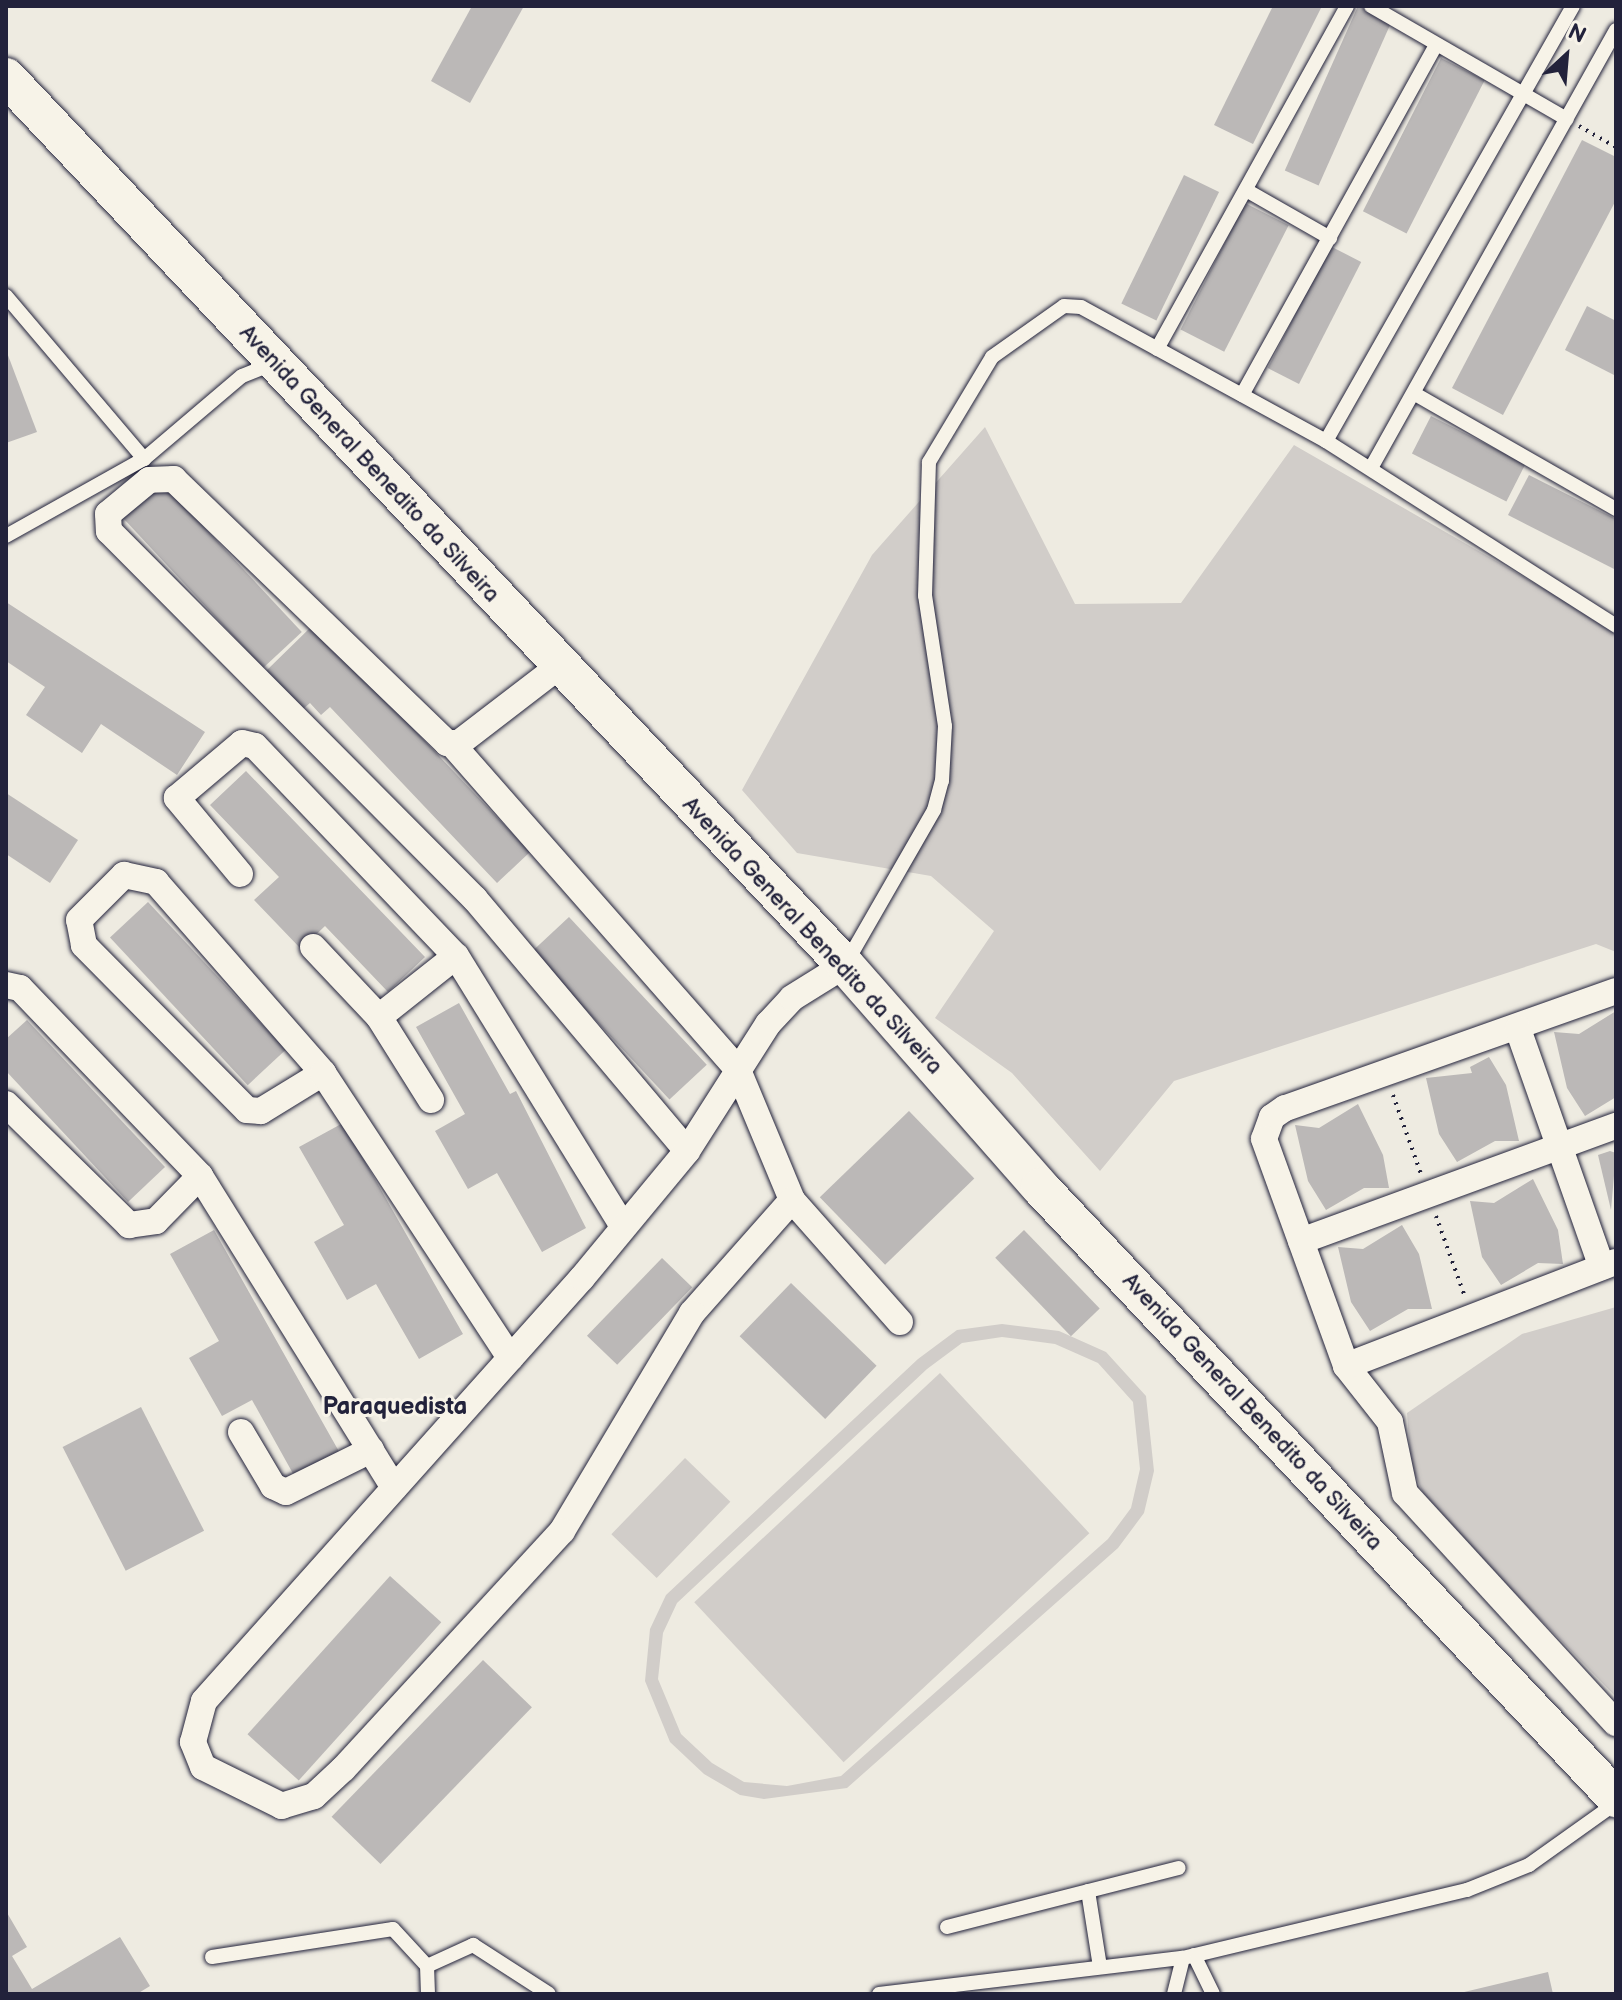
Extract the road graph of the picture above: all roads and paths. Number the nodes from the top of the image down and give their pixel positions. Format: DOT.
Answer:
graph roads {
  1 [pos="1347,6"];
  2 [pos="1371,6"];
  3 [pos="1573,6"];
  4 [pos="1616,30"];
  5 [pos="1436,45"];
  6 [pos="6,77"];
  7 [pos="1523,96"];
  8 [pos="1567,119"];
  9 [pos="1616,147"];
  10 [pos="1246,190"];
  11 [pos="1330,238"];
  12 [pos="6,296"];
  13 [pos="1157,349"];
  14 [pos="271,363"];
  15 [pos="1415,394"];
  16 [pos="1242,395"];
  17 [pos="1326,441"];
  18 [pos="144,459"];
  19 [pos="1371,468"];
  20 [pos="1616,509"];
  21 [pos="6,536"];
  22 [pos="1616,626"];
  23 [pos="558,667"];
  24 [pos="452,744"];
  25 [pos="240,874"];
  26 [pos="313,947"];
  27 [pos="456,956"];
  28 [pos="845,965"];
  29 [pos="6,985"];
  30 [pos="1616,991"];
  31 [pos="379,1017"];
  32 [pos="1518,1029"];
  33 [pos="738,1070"];
  34 [pos="323,1073"];
  35 [pos="431,1100"];
  36 [pos="6,1104"];
  37 [pos="1616,1126"];
  38 [pos="1559,1146"];
  39 [pos="687,1151"];
  40 [pos="200,1176"];
  41 [pos="792,1200"];
  42 [pos="623,1226"];
  43 [pos="1301,1241"];
  44 [pos="1609,1264"];
  45 [pos="900,1322"];
  46 [pos="510,1358"];
  47 [pos="1346,1366"];
  48 [pos="241,1432"];
  49 [pos="371,1450"];
  50 [pos="394,1488"];
  51 [pos="1616,1723"];
  52 [pos="1616,1801"];
  53 [pos="1179,1868"];
  54 [pos="1088,1891"];
  55 [pos="947,1927"];
  56 [pos="1188,1956"];
  57 [pos="212,1957"];
  58 [pos="427,1966"];
  59 [pos="1100,1967"];
  60 [pos="428,1994"];
  61 [pos="549,1994"];
  62 [pos="879,1994"];
  63 [pos="1174,1994"];
  64 [pos="1213,1994"];
  1 -- 10 [label="lane"];
  2 -- 5 [label="lane"];
  3 -- 7 [label="lane"];
  4 -- 8 [label="lane"];
  5 -- 7 [label="lane"];
  5 -- 11 [label="lane"];
  6 -- 14 [label="main road, Avenida General Benedito da Silveira"];
  7 -- 8 [label="lane"];
  7 -- 17 [label="lane"];
  8 -- 9 [label="path"];
  8 -- 15 [label="lane"];
  10 -- 11 [label="lane"];
  10 -- 13 [label="lane"];
  11 -- 16 [label="lane"];
  12 -- 18 [label="lane"];
  13 -- 16 [label="lane"];
  13 -- 28 [label="lane"];
  14 -- 18 [label="lane"];
  14 -- 23 [label="main road, Avenida General Benedito da Silveira"];
  15 -- 19 [label="lane"];
  15 -- 20 [label="lane"];
  16 -- 17 [label="lane"];
  17 -- 19 [label="lane"];
  18 -- 21 [label="lane"];
  19 -- 22 [label="lane"];
  23 -- 24 [label="street"];
  23 -- 28 [label="main road, Avenida General Benedito da Silveira"];
  24 -- 33 [label="street"];
  24 -- 39 [label="street"];
  25 -- 27 [label="street"];
  26 -- 31 [label="street"];
  27 -- 31 [label="street"];
  27 -- 42 [label="street"];
  28 -- 33 [label="street"];
  28 -- 52 [label="main road, Avenida General Benedito da Silveira"];
  29 -- 40 [label="street"];
  30 -- 32 [label="street"];
  31 -- 35 [label="street"];
  32 -- 38 [label="street"];
  32 -- 43 [label="street"];
  33 -- 39 [label="street"];
  33 -- 41 [label="street"];
  34 -- 34 [label="street"];
  34 -- 46 [label="street"];
  36 -- 40 [label="street"];
  37 -- 38 [label="street"];
  38 -- 43 [label="street"];
  38 -- 44 [label="street"];
  39 -- 42 [label="street"];
  40 -- 49 [label="street"];
  41 -- 45 [label="street"];
  41 -- 50 [label="street"];
  42 -- 46 [label="street"];
  43 -- 47 [label="street"];
  44 -- 47 [label="street"];
  46 -- 50 [label="street"];
  47 -- 51 [label="street"];
  48 -- 49 [label="street"];
  49 -- 50 [label="street"];
  52 -- 56 [label="lane"];
  53 -- 54 [label="lane"];
  54 -- 55 [label="lane"];
  54 -- 59 [label="lane"];
  56 -- 59 [label="lane"];
  56 -- 63 [label="lane"];
  56 -- 64 [label="lane"];
  57 -- 58 [label="lane"];
  58 -- 60 [label="lane"];
  58 -- 61 [label="lane"];
  59 -- 62 [label="lane"];
}
